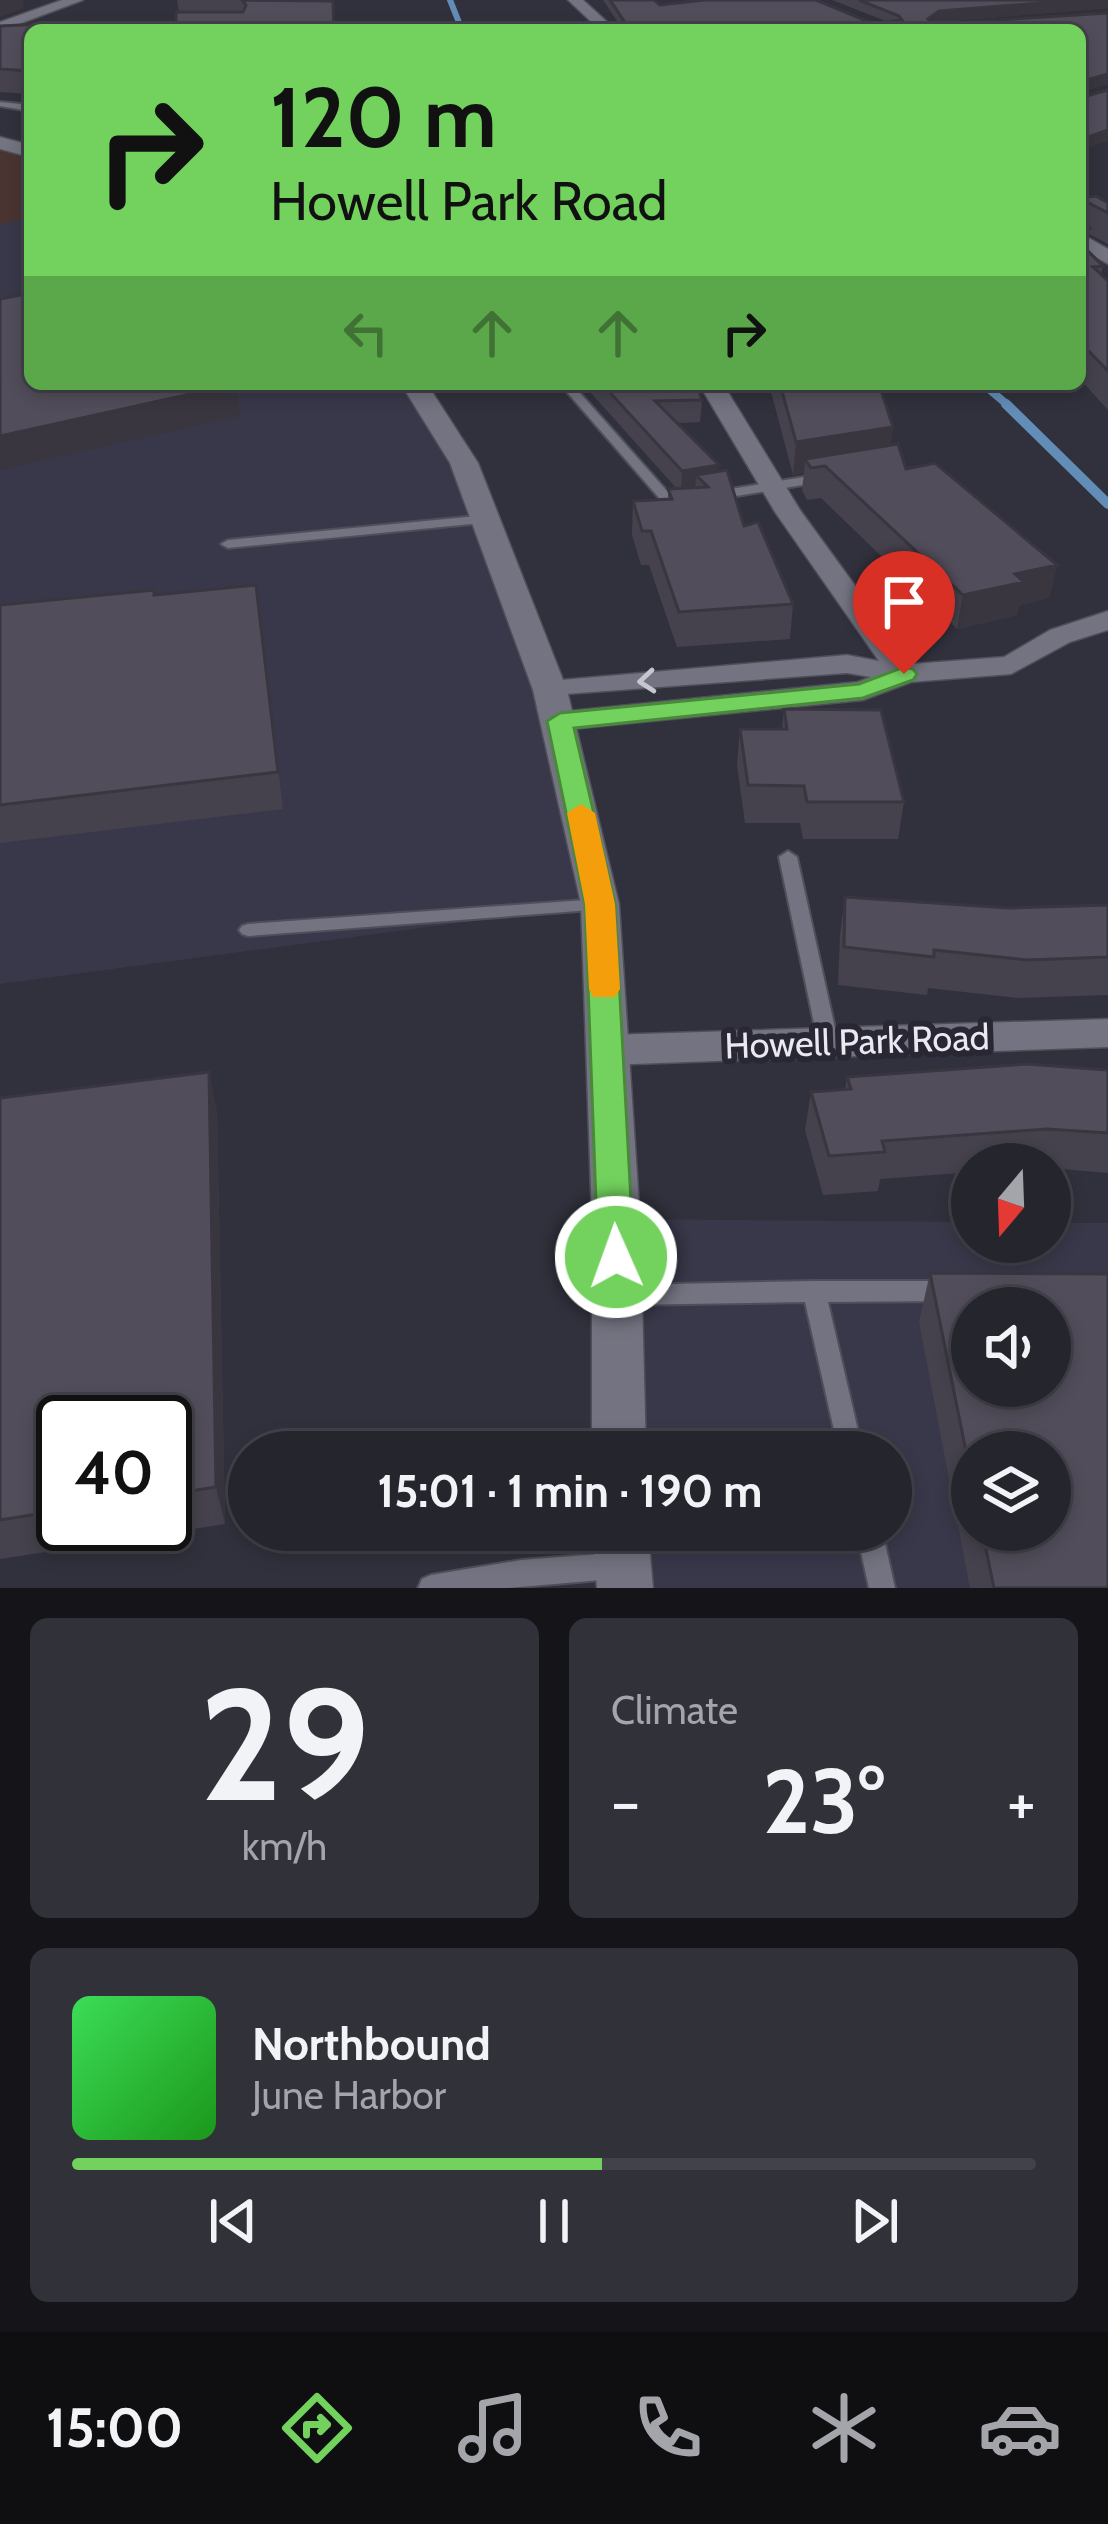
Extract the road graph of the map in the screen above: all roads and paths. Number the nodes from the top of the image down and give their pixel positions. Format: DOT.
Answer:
graph roads {
  1 [pos="76,0"];
  2 [pos="575,0"];
  3 [pos="602,24"];
  4 [pos="0,27"];
  5 [pos="418,390"];
  6 [pos="571,390"];
  7 [pos="714,390"];
  8 [pos="839,476"];
  9 [pos="772,486"];
  10 [pos="487,519"];
  11 [pos="229,544"];
  12 [pos="1108,620"];
  13 [pos="799,667"];
  14 [pos="724,673"];
  15 [pos="904,674"];
  16 [pos="814,696"];
  17 [pos="735,704"];
  18 [pos="555,705"];
  19 [pos="788,857"];
  20 [pos="600,904"];
  21 [pos="248,930"];
  22 [pos="1108,1033"];
  23 [pos="828,1042"];
  24 [pos="607,1050"];
  25 [pos="814,1291"];
  26 [pos="951,1292"];
  27 [pos="616,1295"];
  28 [pos="619,1431"];
  29 [pos="846,1431"];
  30 [pos="873,1551"];
  31 [pos="622,1561"];
  32 [pos="431,1588"];
  33 [pos="882,1588"];
  1 -- 4 [label="street"];
  2 -- 3 [label="street"];
  5 -- 10 [label="street"];
  6 -- 9 [label="lane"];
  7 -- 9 [label="street"];
  8 -- 9 [label="lane"];
  9 -- 15 [label="street"];
  10 -- 11 [label="lane"];
  10 -- 18 [label="street"];
  12 -- 15 [label="street"];
  13 -- 14 [label="street"];
  13 -- 15 [label="street"];
  13 -- 16 [label="street"];
  14 -- 17 [label="street"];
  14 -- 18 [label="street, one-way"];
  15 -- 16 [label="street"];
  16 -- 17 [label="street"];
  17 -- 18 [label="street"];
  18 -- 20 [label="street"];
  19 -- 23 [label="lane"];
  20 -- 21 [label="lane"];
  20 -- 24 [label="street"];
  22 -- 23 [label="street, Howell Park Road"];
  23 -- 24 [label="street, Howell Park Road"];
  24 -- 27 [label="street"];
  25 -- 26 [label="lane"];
  25 -- 27 [label="lane"];
  25 -- 29 [label="lane"];
  27 -- 28 [label="street"];
  30 -- 33 [label="lane"];
  31 -- 32 [label="lane"];
}
